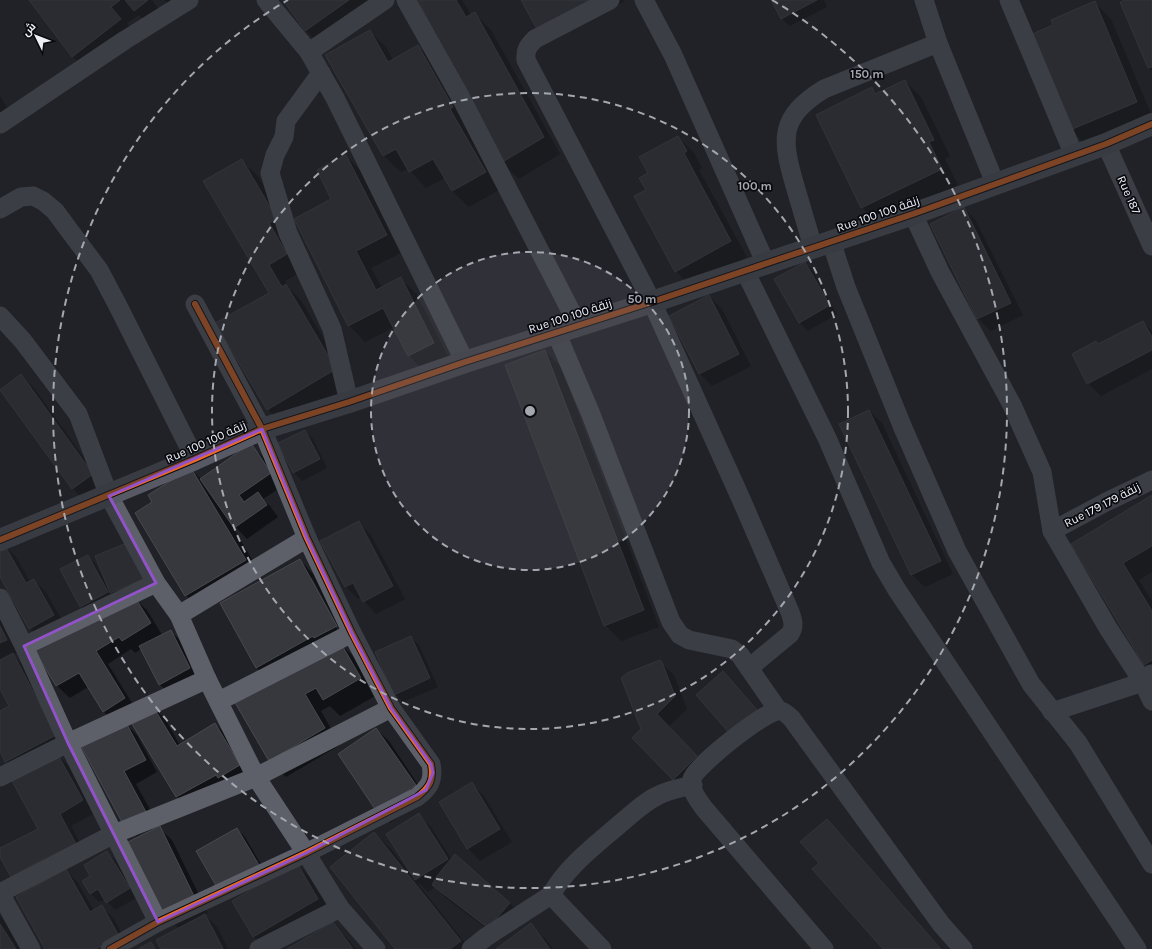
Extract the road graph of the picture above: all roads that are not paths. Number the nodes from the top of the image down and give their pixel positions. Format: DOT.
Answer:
graph roads {
  1 [pos="189,0"];
  2 [pos="266,0"];
  3 [pos="385,0"];
  4 [pos="406,0"];
  5 [pos="610,0"];
  6 [pos="644,0"];
  7 [pos="924,0"];
  8 [pos="1009,0"];
  9 [pos="938,43"];
  10 [pos="309,52"];
  11 [pos="321,73"];
  12 [pos="0,124"];
  13 [pos="1152,124"];
  14 [pos="1106,144"];
  15 [pos="1074,155"];
  16 [pos="995,183"];
  17 [pos="0,209"];
  18 [pos="913,214"];
  19 [pos="822,244"];
  20 [pos="1152,246"];
  21 [pos="766,264"];
  22 [pos="745,271"];
  23 [pos="652,302"];
  24 [pos="195,304"];
  25 [pos="0,316"];
  26 [pos="578,325"];
  27 [pos="556,332"];
  28 [pos="465,362"];
  29 [pos="349,402"];
  30 [pos="262,429"];
  31 [pos="195,459"];
  32 [pos="1152,480"];
  33 [pos="109,496"];
  34 [pos="1052,531"];
  35 [pos="307,538"];
  36 [pos="0,540"];
  37 [pos="156,583"];
  38 [pos="0,598"];
  39 [pos="179,615"];
  40 [pos="352,633"];
  41 [pos="24,646"];
  42 [pos="748,668"];
  43 [pos="1147,677"];
  44 [pos="207,679"];
  45 [pos="219,701"];
  46 [pos="1152,701"];
  47 [pos="391,708"];
  48 [pos="778,710"];
  49 [pos="1052,712"];
  50 [pos="68,743"];
  51 [pos="0,777"];
  52 [pos="256,777"];
  53 [pos="692,785"];
  54 [pos="114,834"];
  55 [pos="306,853"];
  56 [pos="1152,864"];
  57 [pos="0,893"];
  58 [pos="551,895"];
  59 [pos="340,908"];
  60 [pos="158,922"];
  61 [pos="32,949"];
  62 [pos="110,949"];
  63 [pos="259,949"];
  64 [pos="376,949"];
  65 [pos="471,949"];
  66 [pos="602,949"];
  67 [pos="824,949"];
  68 [pos="964,949"];
  69 [pos="1137,949"];
  1 -- 12 [label="street"];
  2 -- 10 [label="street"];
  3 -- 10 [label="street"];
  4 -- 26 [label="street"];
  5 -- 23 [label="street"];
  6 -- 21 [label="street"];
  7 -- 9 [label="street"];
  8 -- 15 [label="street"];
  9 -- 16 [label="street"];
  9 -- 19 [label="street"];
  10 -- 11 [label="street"];
  11 -- 28 [label="street"];
  11 -- 29 [label="street"];
  13 -- 14 [label="street, Rue 100 زنقة 100"];
  14 -- 15 [label="street, Rue 100 زنقة 100"];
  14 -- 20 [label="street, Rue 187"];
  15 -- 16 [label="street, Rue 100 زنقة 100"];
  16 -- 18 [label="street, Rue 100 زنقة 100"];
  17 -- 31 [label="street"];
  18 -- 19 [label="street, Rue 100 زنقة 100"];
  18 -- 34 [label="street"];
  19 -- 21 [label="street, Rue 100 زنقة 100"];
  19 -- 49 [label="street"];
  21 -- 22 [label="street, Rue 100 زنقة 100"];
  22 -- 23 [label="street, Rue 100 زنقة 100"];
  22 -- 69 [label="street"];
  23 -- 26 [label="street, Rue 100 زنقة 100"];
  23 -- 42 [label="street"];
  24 -- 30 [label="street"];
  25 -- 33 [label="street"];
  26 -- 27 [label="street, Rue 100 زنقة 100"];
  27 -- 28 [label="street, Rue 100 زنقة 100"];
  27 -- 42 [label="street"];
  28 -- 29 [label="street, Rue 100 زنقة 100"];
  29 -- 30 [label="street, Rue 100 زنقة 100"];
  30 -- 31 [label="street, Rue 100 زنقة 100"];
  30 -- 35 [label="street"];
  31 -- 33 [label="street, Rue 100 زنقة 100"];
  32 -- 34 [label="street, Rue 179 زنقة 179"];
  33 -- 36 [label="street, Rue 100 زنقة 100"];
  33 -- 37 [label="street"];
  34 -- 43 [label="street"];
  35 -- 39 [label="street"];
  35 -- 40 [label="street"];
  37 -- 39 [label="street"];
  37 -- 41 [label="street"];
  38 -- 41 [label="street"];
  39 -- 44 [label="street"];
  40 -- 45 [label="street"];
  40 -- 47 [label="street"];
  41 -- 50 [label="street"];
  42 -- 48 [label="street"];
  43 -- 46 [label="street"];
  43 -- 49 [label="street"];
  44 -- 45 [label="street"];
  44 -- 50 [label="street"];
  45 -- 52 [label="street"];
  47 -- 52 [label="street"];
  47 -- 55 [label="street"];
  48 -- 53 [label="street"];
  48 -- 68 [label="street"];
  49 -- 56 [label="street"];
  50 -- 51 [label="street"];
  50 -- 54 [label="street"];
  52 -- 54 [label="street"];
  52 -- 55 [label="street"];
  53 -- 58 [label="street"];
  53 -- 67 [label="street"];
  54 -- 57 [label="street"];
  54 -- 60 [label="street"];
  55 -- 59 [label="street"];
  55 -- 60 [label="street"];
  57 -- 61 [label="street"];
  58 -- 65 [label="street"];
  58 -- 66 [label="street"];
  59 -- 63 [label="street"];
  59 -- 64 [label="street"];
  60 -- 62 [label="street"];
}
